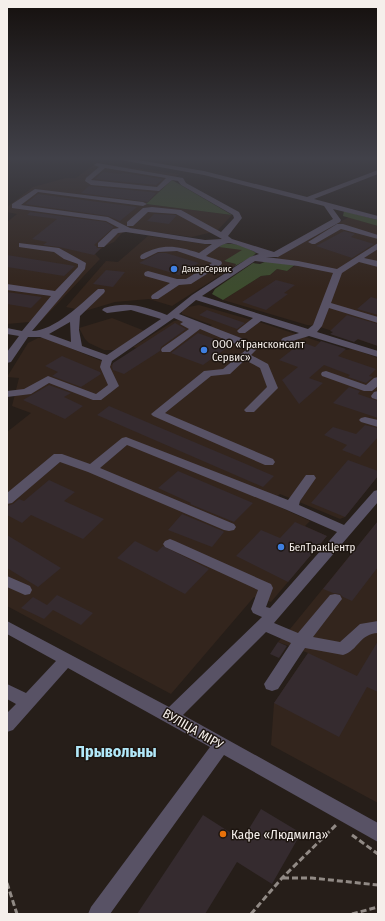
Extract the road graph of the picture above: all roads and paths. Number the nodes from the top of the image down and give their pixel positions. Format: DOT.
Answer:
graph roads {
  1 [pos="21,202"];
  2 [pos="128,202"];
  3 [pos="215,202"];
  4 [pos="317,202"];
  5 [pos="326,204"];
  6 [pos="378,218"];
  7 [pos="117,224"];
  8 [pos="128,227"];
  9 [pos="378,237"];
  10 [pos="226,239"];
  11 [pos="312,242"];
  12 [pos="22,245"];
  13 [pos="101,245"];
  14 [pos="378,245"];
  15 [pos="266,254"];
  16 [pos="200,256"];
  17 [pos="144,257"];
  18 [pos="253,259"];
  19 [pos="358,259"];
  20 [pos="378,264"];
  21 [pos="338,272"];
  22 [pos="148,274"];
  23 [pos="177,282"];
  24 [pos="7,287"];
  25 [pos="101,291"];
  26 [pos="56,294"];
  27 [pos="155,297"];
  28 [pos="195,297"];
  29 [pos="325,304"];
  30 [pos="107,310"];
  31 [pos="75,316"];
  32 [pos="172,316"];
  33 [pos="260,316"];
  34 [pos="378,320"];
  35 [pos="7,331"];
  36 [pos="242,331"];
  37 [pos="311,332"];
  38 [pos="24,334"];
  39 [pos="41,334"];
  40 [pos="286,340"];
  41 [pos="77,347"];
  42 [pos="166,350"];
  43 [pos="378,354"];
  44 [pos="244,356"];
  45 [pos="108,359"];
  46 [pos="7,360"];
  47 [pos="326,374"];
  48 [pos="378,380"];
  49 [pos="7,394"];
  50 [pos="250,410"];
  51 [pos="365,420"];
  52 [pos="378,424"];
  53 [pos="269,462"];
  54 [pos="92,469"];
  55 [pos="310,478"];
  56 [pos="378,494"];
  57 [pos="7,500"];
  58 [pos="292,507"];
  59 [pos="229,527"];
  60 [pos="346,530"];
  61 [pos="170,544"];
  62 [pos="7,581"];
  63 [pos="25,590"];
  64 [pos="335,599"];
  65 [pos="268,621"];
  66 [pos="7,627"];
  67 [pos="378,627"];
  68 [pos="302,641"];
  69 [pos="66,660"];
  70 [pos="272,684"];
  71 [pos="7,691"];
  72 [pos="27,702"];
  73 [pos="171,716"];
  74 [pos="7,725"];
  75 [pos="221,746"];
  76 [pos="338,824"];
  77 [pos="378,833"];
  78 [pos="282,878"];
  79 [pos="7,883"];
  80 [pos="378,885"];
  81 [pos="378,907"];
  82 [pos="17,914"];
  83 [pos="98,914"];
  84 [pos="251,914"];
  85 [pos="352,914"];
  1 -- 7 [label="street"];
  2 -- 7 [label="street"];
  3 -- 10 [label="street"];
  4 -- 5 [label="street"];
  5 -- 6 [label="street"];
  5 -- 15 [label="street"];
  7 -- 8 [label="street"];
  8 -- 10 [label="street"];
  8 -- 10 [label="street"];
  8 -- 13 [label="street"];
  9 -- 11 [label="street"];
  10 -- 15 [label="street"];
  10 -- 16 [label="street"];
  12 -- 26 [label="street"];
  14 -- 19 [label="street"];
  15 -- 18 [label="street"];
  16 -- 17 [label="street"];
  16 -- 23 [label="street"];
  18 -- 21 [label="street"];
  18 -- 28 [label="street"];
  19 -- 20 [label="street"];
  19 -- 21 [label="street"];
  21 -- 29 [label="street"];
  22 -- 23 [label="street"];
  23 -- 27 [label="street"];
  24 -- 26 [label="street"];
  25 -- 31 [label="street"];
  26 -- 38 [label="street"];
  28 -- 32 [label="street"];
  28 -- 33 [label="street"];
  29 -- 34 [label="street"];
  29 -- 37 [label="street"];
  30 -- 32 [label="street"];
  31 -- 39 [label="street"];
  31 -- 41 [label="street"];
  32 -- 42 [label="street"];
  32 -- 44 [label="street"];
  32 -- 45 [label="street"];
  33 -- 36 [label="street"];
  33 -- 37 [label="street"];
  35 -- 38 [label="street"];
  37 -- 40 [label="street"];
  37 -- 43 [label="street"];
  38 -- 39 [label="street"];
  38 -- 46 [label="street"];
  39 -- 41 [label="street"];
  41 -- 45 [label="street"];
  44 -- 50 [label="street"];
  44 -- 53 [label="street"];
  45 -- 49 [label="street"];
  47 -- 48 [label="street"];
  51 -- 52 [label="street"];
  54 -- 57 [label="street"];
  54 -- 58 [label="street"];
  54 -- 59 [label="street"];
  55 -- 58 [label="street"];
  56 -- 60 [label="street"];
  58 -- 60 [label="street"];
  60 -- 65 [label="street"];
  61 -- 65 [label="street"];
  62 -- 63 [label="street"];
  64 -- 68 [label="street"];
  65 -- 68 [label="street"];
  65 -- 73 [label="street"];
  66 -- 69 [label="street, ВУЛІЦА МІРУ"];
  67 -- 68 [label="street"];
  68 -- 70 [label="street"];
  69 -- 72 [label="street"];
  69 -- 73 [label="street, ВУЛІЦА МІРУ"];
  71 -- 72 [label="street"];
  72 -- 74 [label="street"];
  73 -- 75 [label="street, ВУЛІЦА МІРУ"];
  75 -- 77 [label="street, ВУЛІЦА МІРУ"];
  75 -- 83 [label="street"];
  76 -- 78 [label="path"];
  78 -- 80 [label="path"];
  78 -- 84 [label="path"];
  79 -- 82 [label="path"];
  81 -- 85 [label="path"];
}
